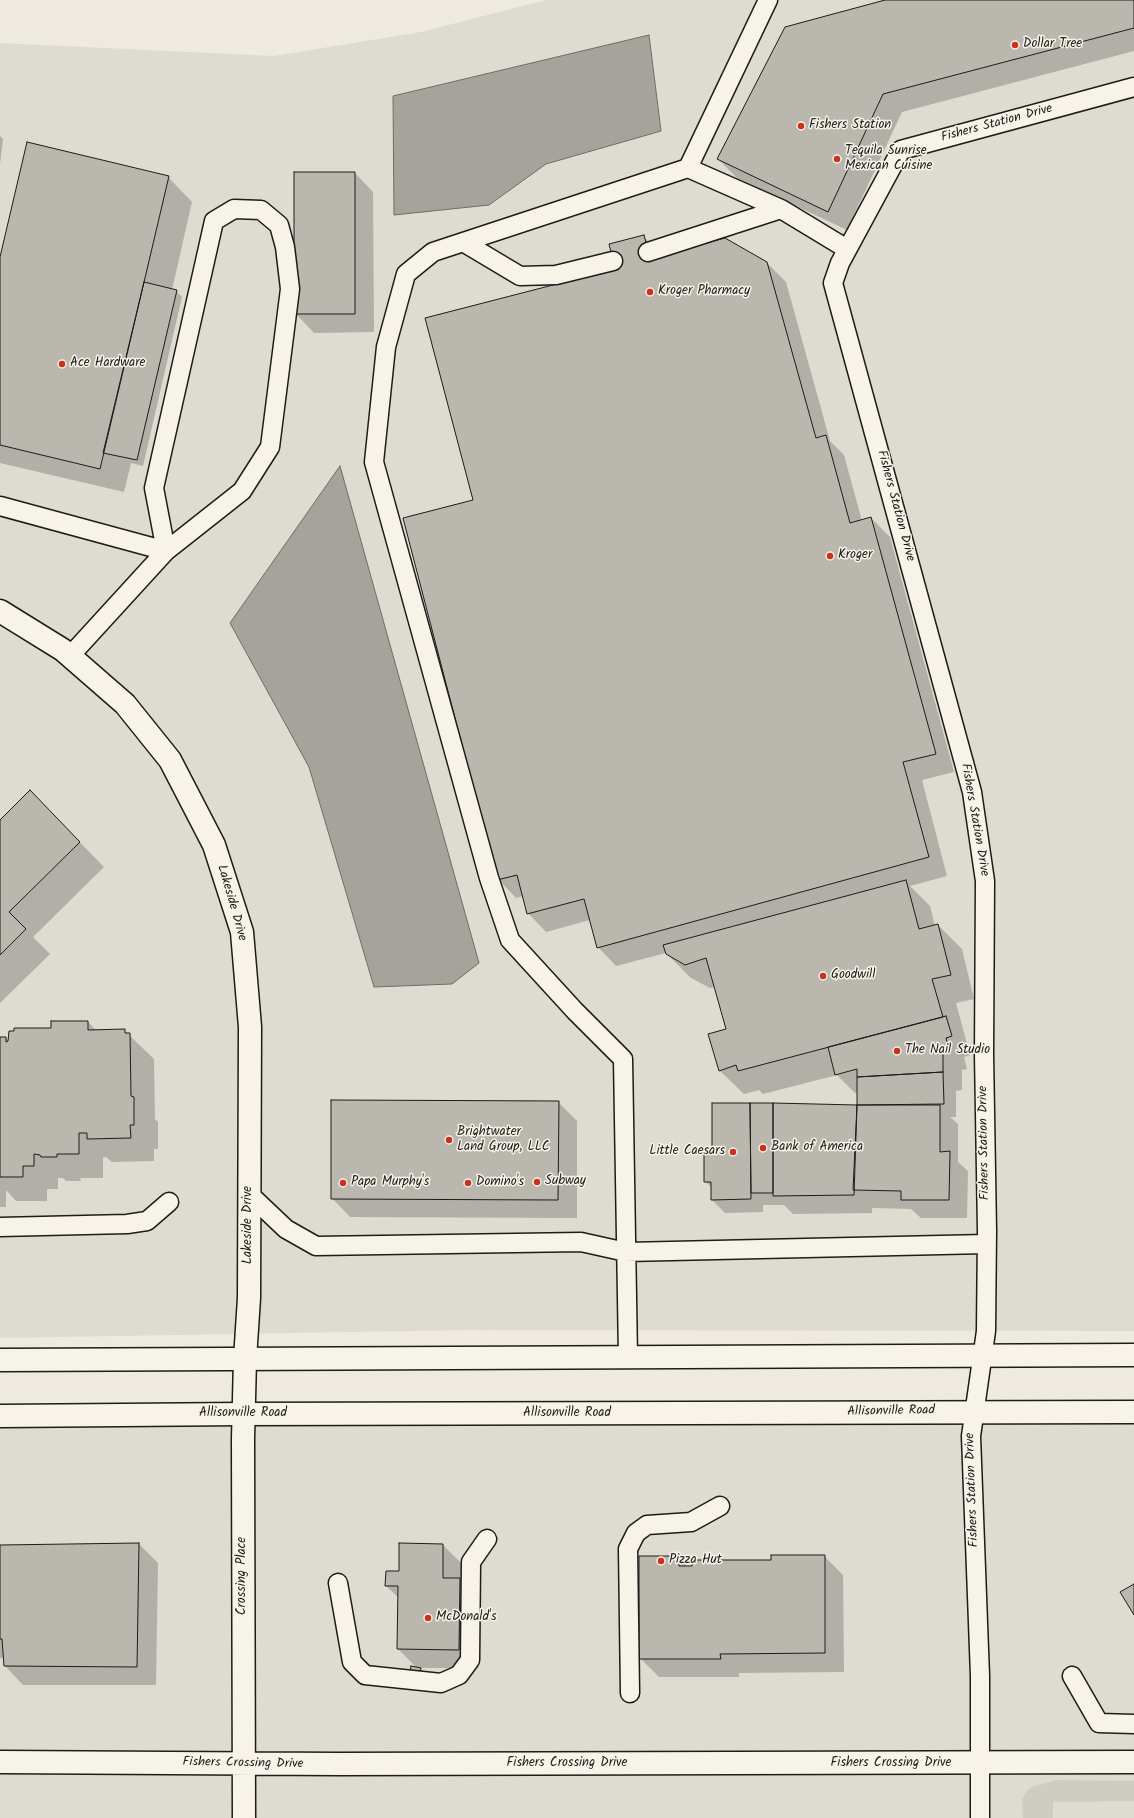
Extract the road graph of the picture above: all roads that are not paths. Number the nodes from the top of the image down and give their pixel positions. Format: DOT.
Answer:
graph roads {
  1 [pos="768,0"];
  2 [pos="1134,87"];
  3 [pos="688,168"];
  4 [pos="781,209"];
  5 [pos="463,242"];
  6 [pos="847,249"];
  7 [pos="648,252"];
  8 [pos="613,262"];
  9 [pos="0,506"];
  10 [pos="166,551"];
  11 [pos="0,611"];
  12 [pos="70,656"];
  13 [pos="249,1194"];
  14 [pos="169,1202"];
  15 [pos="0,1227"];
  16 [pos="986,1244"];
  17 [pos="626,1252"];
  18 [pos="247,1333"];
  19 [pos="982,1355"];
  20 [pos="1134,1355"];
  21 [pos="628,1357"];
  22 [pos="245,1359"];
  23 [pos="0,1360"];
  24 [pos="973,1411"];
  25 [pos="1134,1412"];
  26 [pos="244,1414"];
  27 [pos="0,1416"];
  28 [pos="720,1506"];
  29 [pos="487,1538"];
  30 [pos="338,1583"];
  31 [pos="1072,1676"];
  32 [pos="630,1693"];
  33 [pos="1134,1724"];
  34 [pos="0,1762"];
  35 [pos="1134,1762"];
  36 [pos="244,1764"];
  37 [pos="980,1764"];
  38 [pos="244,1818"];
  39 [pos="980,1818"];
  1 -- 3 [label="lane"];
  2 -- 6 [label="lane, Fishers Station Drive"];
  3 -- 4 [label="lane"];
  3 -- 5 [label="lane"];
  4 -- 6 [label="lane"];
  4 -- 7 [label="lane"];
  5 -- 8 [label="lane"];
  5 -- 17 [label="lane"];
  6 -- 16 [label="lane, Fishers Station Drive"];
  9 -- 10 [label="lane"];
  10 -- 10 [label="lane"];
  10 -- 12 [label="lane"];
  11 -- 12 [label="street, Lakeside Drive"];
  12 -- 13 [label="street, Lakeside Drive"];
  13 -- 17 [label="lane"];
  13 -- 18 [label="street, Lakeside Drive"];
  14 -- 15 [label="lane"];
  16 -- 17 [label="lane"];
  16 -- 19 [label="lane, Fishers Station Drive"];
  17 -- 21 [label="lane"];
  18 -- 22 [label="street, Crossing Place"];
  19 -- 20 [label="street"];
  19 -- 21 [label="street"];
  19 -- 24 [label="lane, Fishers Station Drive"];
  21 -- 22 [label="street"];
  22 -- 23 [label="street"];
  22 -- 26 [label="street, Crossing Place"];
  24 -- 25 [label="street, Allisonville Road"];
  24 -- 26 [label="street, Allisonville Road"];
  24 -- 37 [label="lane, Fishers Station Drive"];
  26 -- 27 [label="street, Allisonville Road"];
  26 -- 36 [label="street, Crossing Place"];
  28 -- 32 [label="lane"];
  29 -- 30 [label="lane"];
  31 -- 33 [label="lane"];
  34 -- 36 [label="street, Fishers Crossing Drive"];
  35 -- 37 [label="street, Fishers Crossing Drive"];
  36 -- 37 [label="street, Fishers Crossing Drive"];
  36 -- 38 [label="street, Crossing Place"];
  37 -- 39 [label="lane, Fishers Station Drive"];
}
